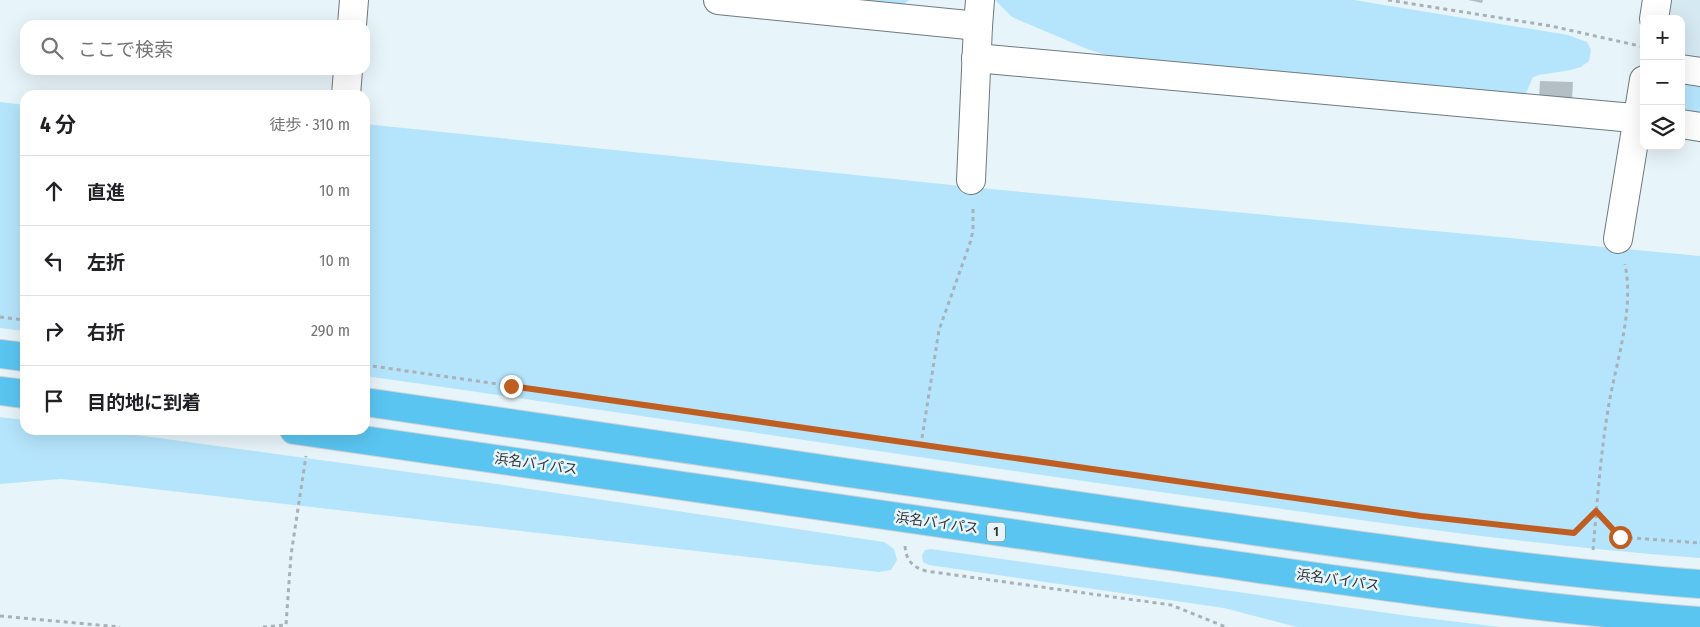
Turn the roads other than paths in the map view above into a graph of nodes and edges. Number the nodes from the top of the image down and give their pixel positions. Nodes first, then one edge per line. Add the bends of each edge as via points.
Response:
1 (354, 0) edge
2 (718, 0) edge
3 (1657, 0) edge
4 (979, 13) edge
5 (1655, 15) edge
6 (352, 20) edge
7 (976, 58) junction
8 (1685, 70) edge
9 (1700, 72) edge
10 (348, 75) edge
11 (346, 90) edge
12 (1640, 119) edge
13 (1640, 124) edge
14 (1685, 125) edge
15 (1700, 127) edge
16 (971, 180) road end
17 (1618, 239) road end
18 (0, 354) edge
19 (20, 356) edge
20 (0, 391) edge
21 (20, 393) edge
22 (370, 403) edge
23 (330, 435) edge
24 (1700, 584) edge
25 (1700, 621) edge

1 - 6 street
2 - 4 street
3 - 5 street
4 - 7 street
7 - 12 street
7 - 16 street
8 - 9 street
10 - 11 street
13 - 17 street
14 - 15 street
18 - 19 highway
20 - 21 highway
22 - 24 highway via 1418,554
23 - 25 highway, 浜名バイパス / 1 via 1413,590

